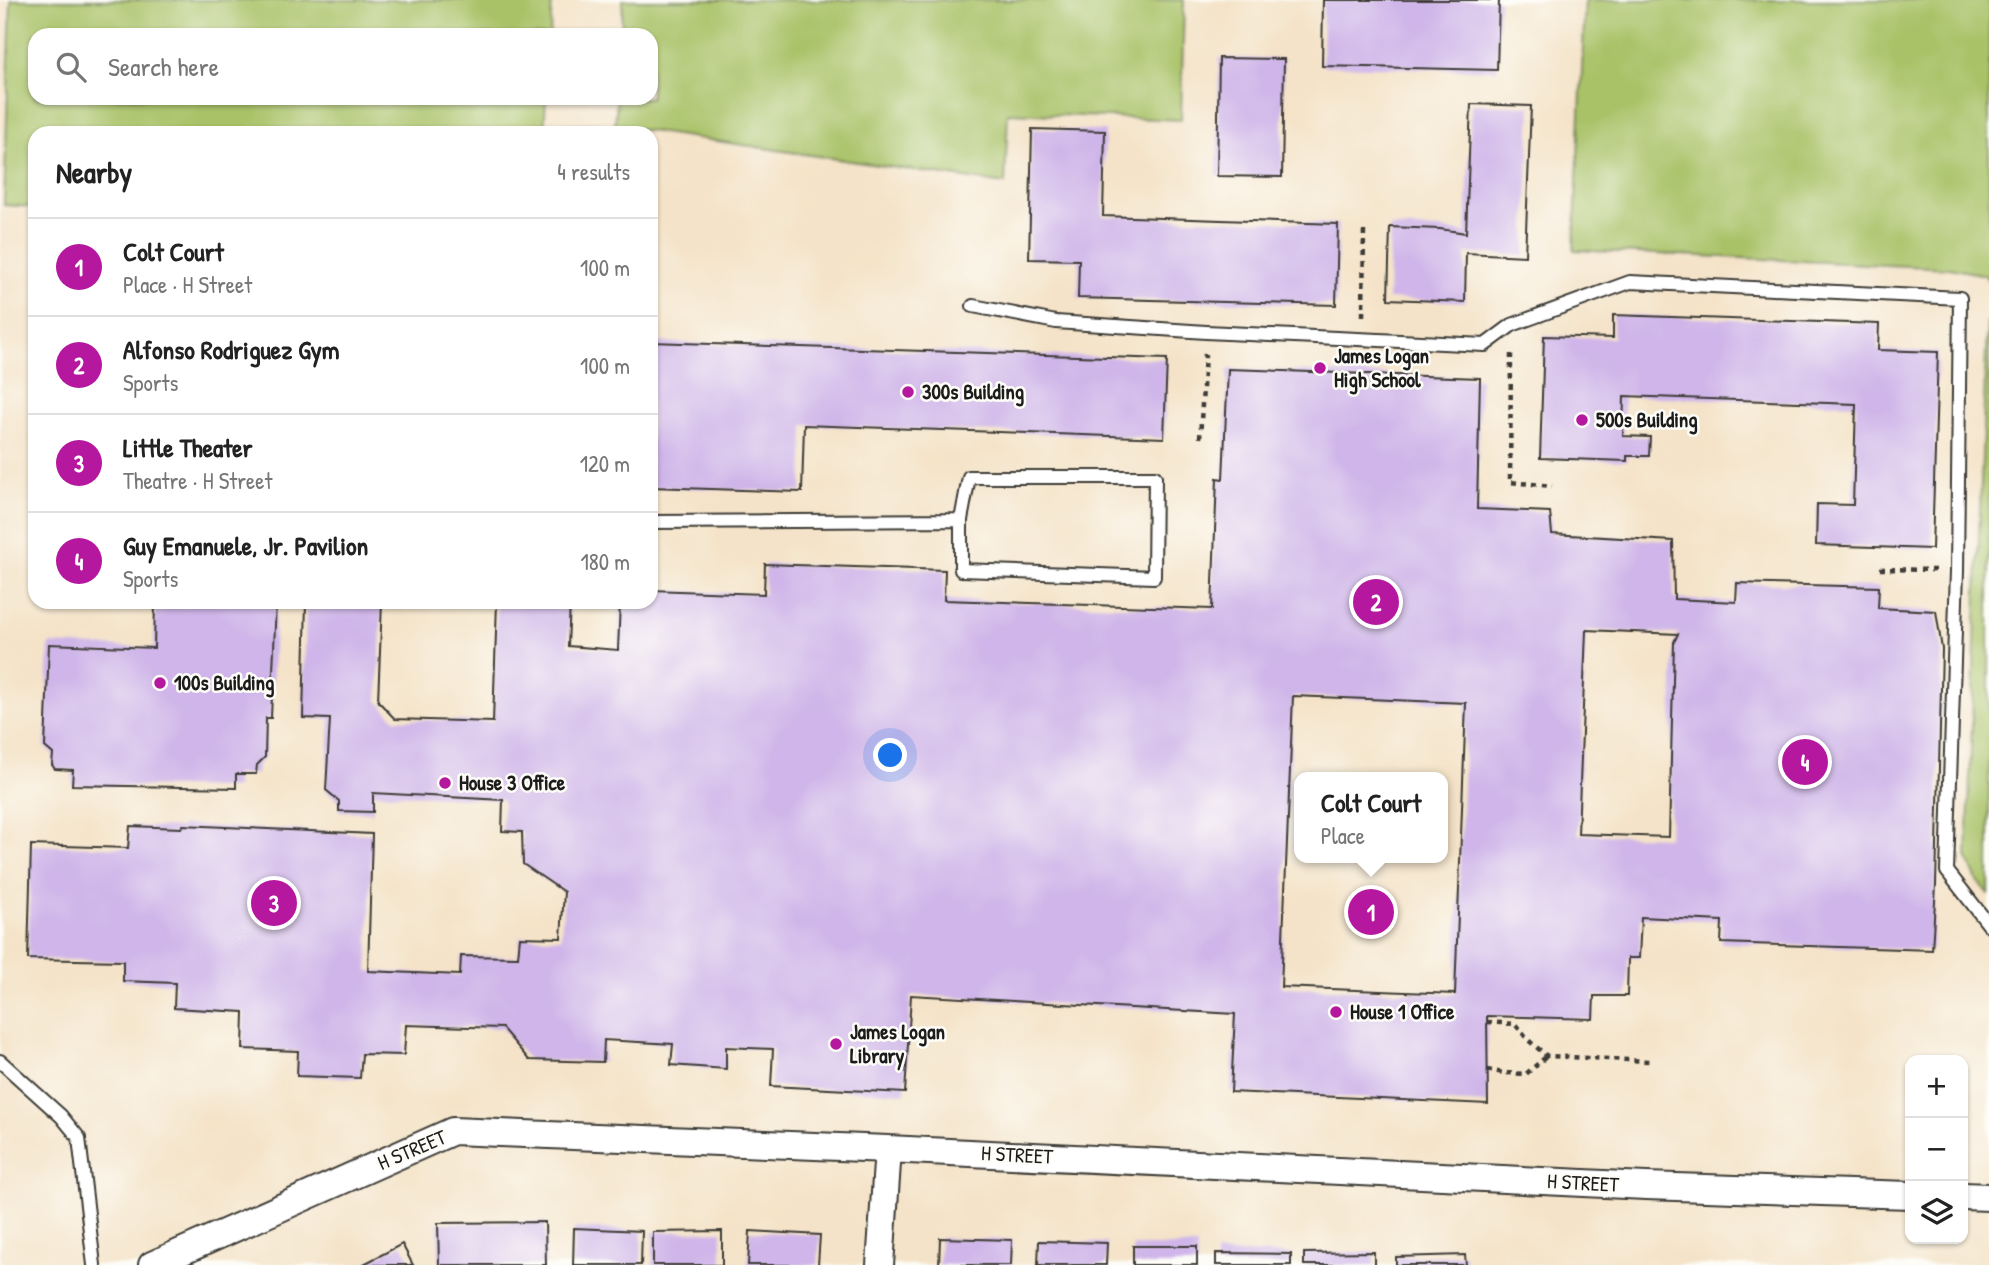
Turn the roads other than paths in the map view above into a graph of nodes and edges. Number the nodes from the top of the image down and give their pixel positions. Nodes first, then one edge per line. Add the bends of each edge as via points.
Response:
1 (973, 306) dead end
2 (961, 520) junction
3 (658, 522) edge
4 (1989, 925) edge
5 (0, 1061) edge
6 (888, 1149) junction
7 (1905, 1195) edge
8 (1968, 1196) edge
9 (1989, 1197) edge
10 (94, 1265) edge
11 (152, 1265) edge
12 (880, 1265) edge

1 - 4 lane via 1056,322 1485,345 1512,325 1630,282 1960,298 1947,871
2 - 2 lane via 961,570 1154,577 1155,477 969,477
2 - 3 lane
5 - 10 lane via 79,1138
6 - 7 street, H STREET
6 - 11 street, H STREET via 453,1132
6 - 12 street
8 - 9 street

